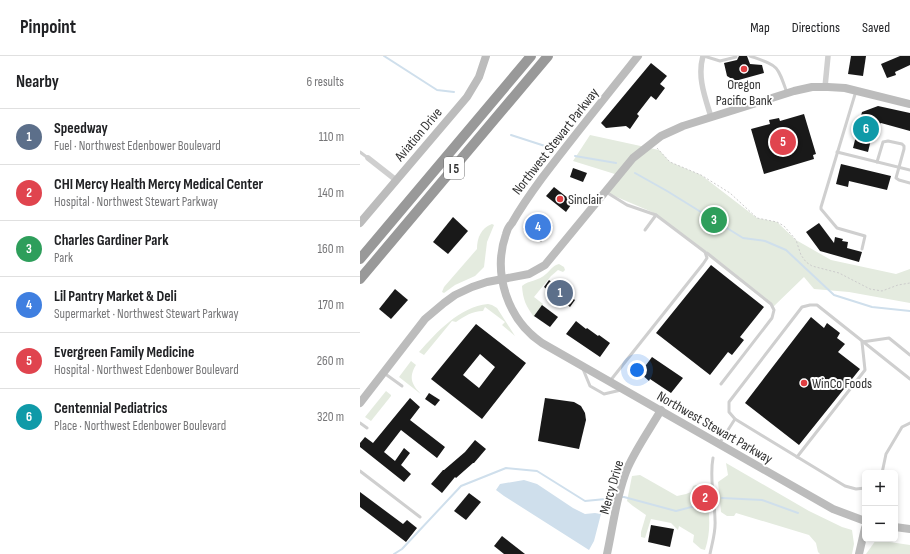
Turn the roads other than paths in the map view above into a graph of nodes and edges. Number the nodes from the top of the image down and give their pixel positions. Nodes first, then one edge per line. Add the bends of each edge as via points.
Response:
1 (486, 56) edge
2 (531, 56) edge
3 (548, 56) edge
4 (638, 56) edge
5 (703, 56) edge
6 (750, 56) edge
7 (828, 56) edge
8 (736, 57) edge
9 (825, 87) junction
10 (856, 90) junction
11 (787, 93) junction
12 (910, 104) edge
13 (711, 117) junction
14 (360, 152) edge
15 (837, 152) junction
16 (368, 158) joint
17 (878, 162) junction
18 (899, 167) junction
19 (910, 170) edge
20 (396, 180) junction
21 (910, 183) edge
22 (605, 192) junction
23 (656, 215) junction
24 (360, 223) edge
25 (645, 230) dead end
26 (862, 249) dead end
27 (705, 252) junction
28 (360, 259) edge
29 (360, 279) edge
30 (502, 279) junction
31 (862, 342) junction
32 (910, 355) edge
33 (582, 365) junction
34 (384, 373) junction
35 (910, 379) edge
36 (610, 381) junction
37 (721, 384) dead end
38 (402, 386) dead end
39 (624, 389) junction
40 (360, 403) edge
41 (661, 410) junction
42 (735, 419) junction
43 (910, 422) edge
44 (360, 423) edge
45 (367, 428) dead end
46 (719, 444) junction
47 (798, 457) junction
48 (713, 458) dead end
49 (883, 470) edge
50 (360, 471) edge
51 (862, 488) edge
52 (420, 517) dead end
53 (862, 520) edge
54 (898, 527) edge
55 (910, 529) edge
56 (862, 541) edge
57 (607, 554) edge
58 (710, 554) edge
59 (859, 554) edge

1 - 20 main road, Aviation Drive via 479,77 467,97
2 - 28 highway, I 5
3 - 29 highway, I 5
4 - 30 main road, Northwest Stewart Parkway via 520,208 506,232 502,248
5 - 8 lane via 720,61
5 - 13 street via 701,83
6 - 11 lane via 773,64 779,70
7 - 9 street
9 - 10 main road
9 - 11 main road via 812,87
10 - 12 main road
10 - 15 lane
11 - 13 main road
13 - 22 main road via 661,136 626,165
14 - 16 lane
15 - 17 lane
15 - 26 lane via 821,207 837,228 865,236
16 - 20 street
17 - 18 lane
17 - 18 lane via 882,143 886,140 904,146
18 - 19 lane
18 - 21 lane via 896,178
20 - 24 main road, Aviation Drive
22 - 23 lane via 627,205
22 - 30 main road via 546,266 529,274
23 - 25 lane
23 - 27 lane
27 - 36 lane via 707,258 703,264
27 - 37 lane via 771,304 774,310 772,318
30 - 33 main road, Northwest Stewart Parkway via 509,304 527,331 542,343
30 - 34 main road via 472,287 444,302 425,319
31 - 32 lane via 889,338
31 - 35 lane
31 - 42 lane via 817,305 802,307 729,402 729,412
31 - 47 lane via 865,370
33 - 36 main road, Northwest Stewart Parkway
33 - 39 lane via 590,386 594,389 604,394
34 - 38 lane
34 - 40 main road
36 - 39 main road, Northwest Stewart Parkway
39 - 41 main road, Northwest Stewart Parkway
41 - 46 main road, Northwest Stewart Parkway
41 - 57 main road, Mercy Drive via 625,476
42 - 46 lane
42 - 47 lane
43 - 49 lane via 902,427 886,454
44 - 45 lane
46 - 53 main road, Northwest Stewart Parkway via 833,509
47 - 51 lane via 845,486
48 - 58 lane via 712,489 716,520
50 - 52 lane
54 - 55 main road
56 - 59 main road

